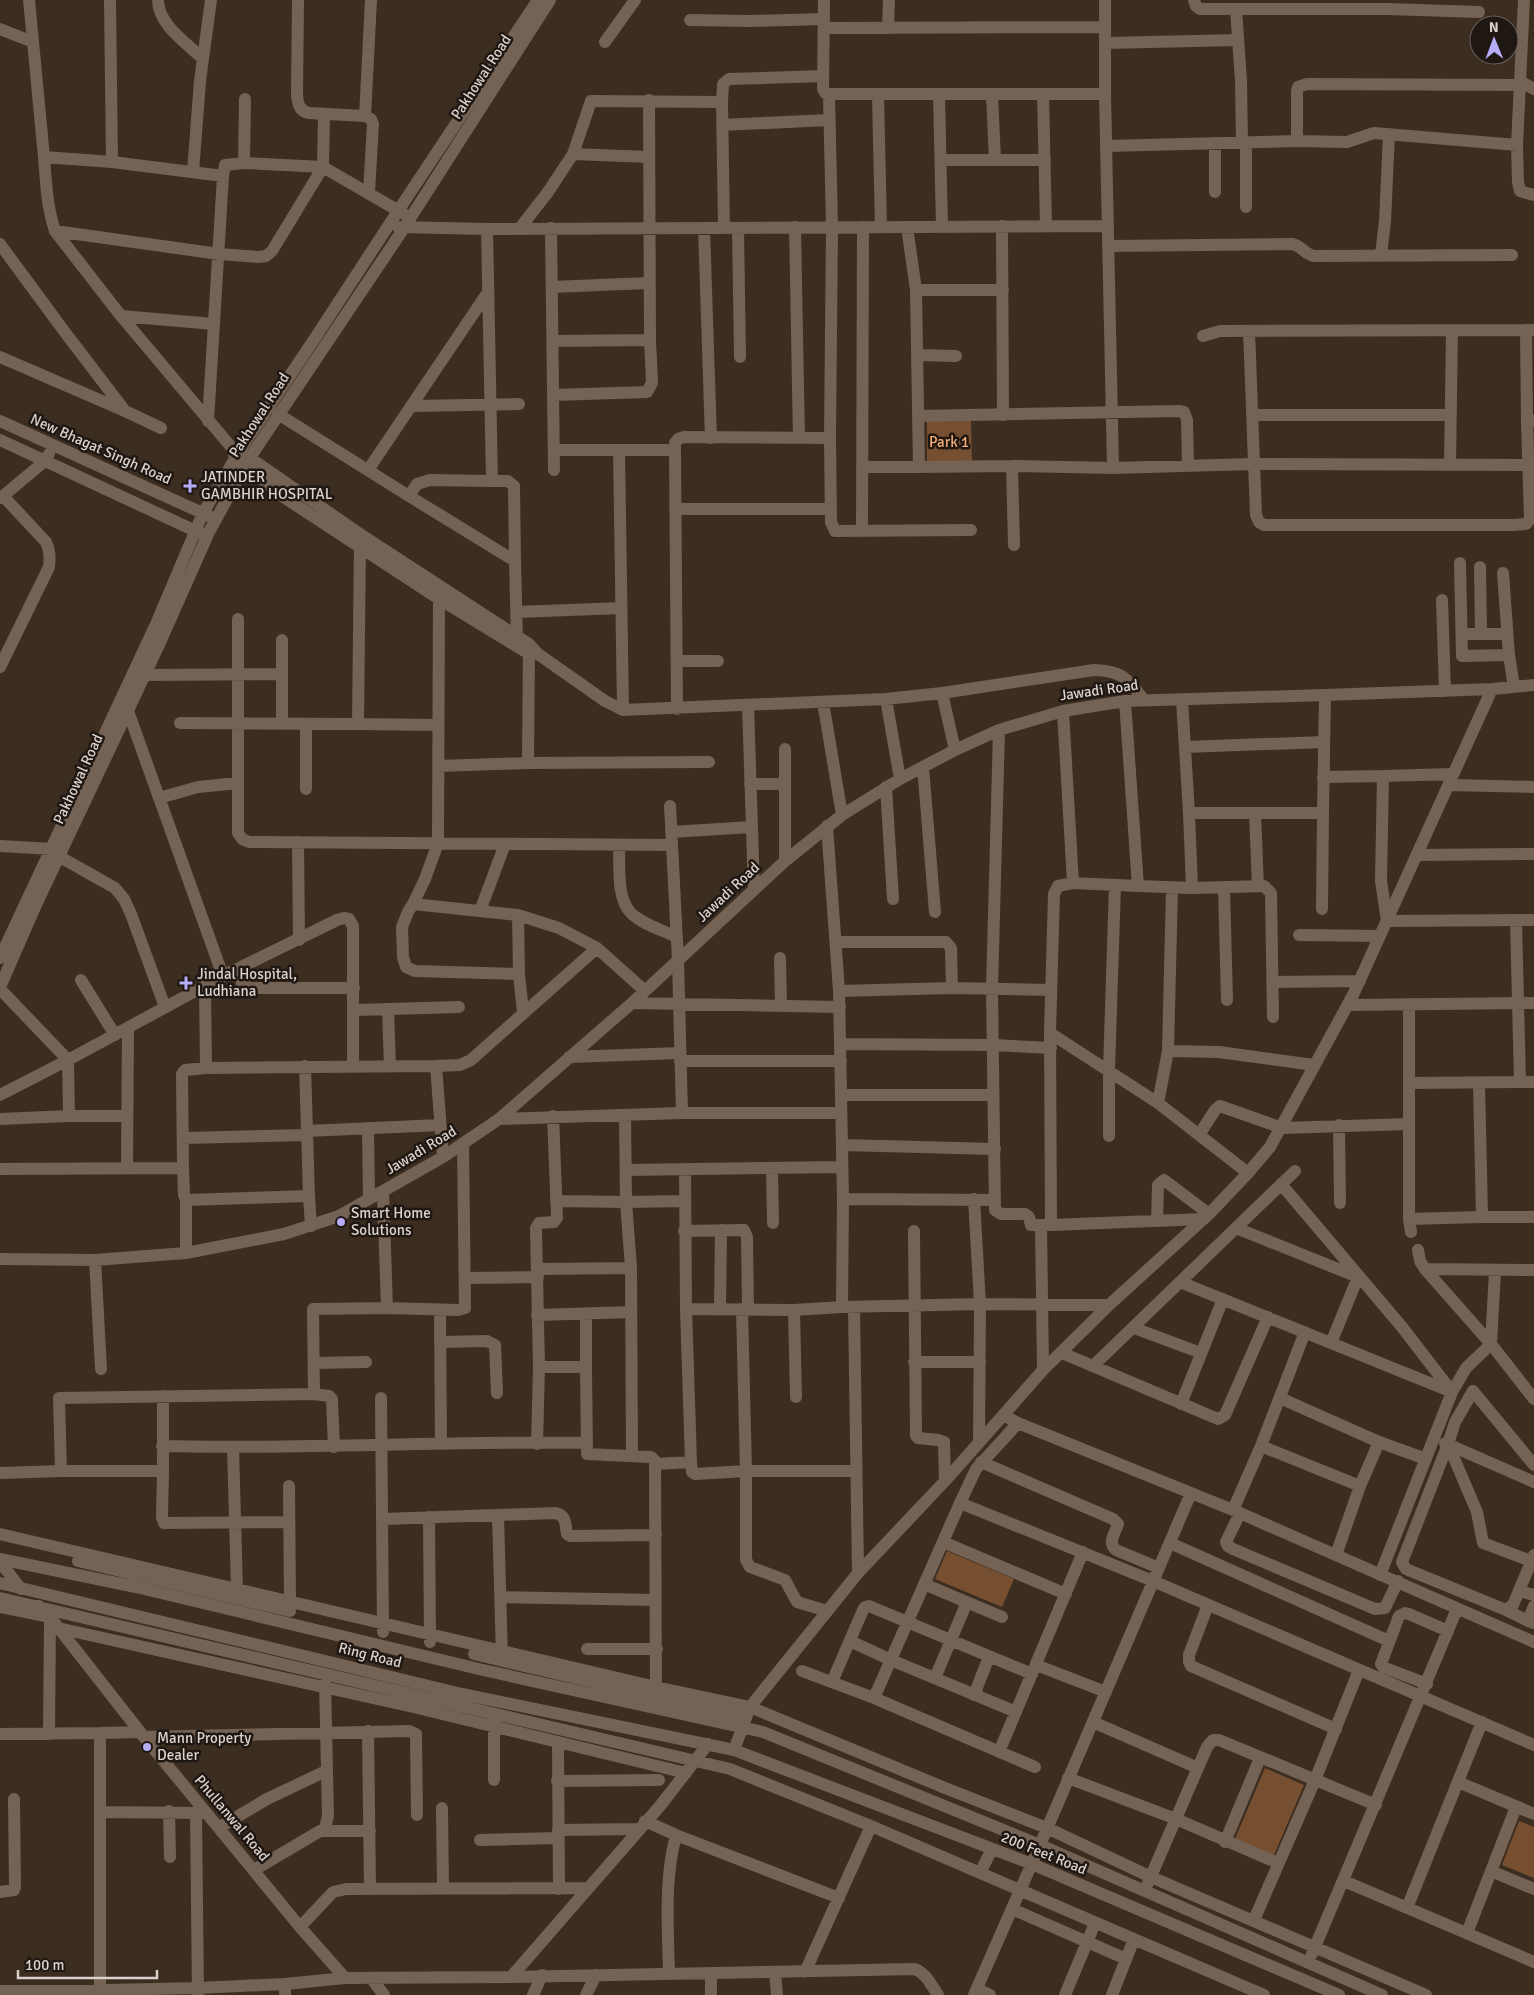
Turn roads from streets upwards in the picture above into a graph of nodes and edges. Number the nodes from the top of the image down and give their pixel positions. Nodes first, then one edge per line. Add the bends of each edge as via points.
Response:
1 (29, 0) edge
2 (110, 0) edge
3 (158, 0) edge
4 (211, 0) edge
5 (298, 0) edge
6 (371, 0) edge
7 (538, 0) edge
8 (550, 0) edge
9 (635, 0) edge
10 (824, 0) edge
11 (888, 0) edge
12 (1105, 0) edge
13 (1194, 0) edge
14 (1524, 0) edge
15 (1261, 4) edge
16 (1334, 5) edge
17 (1388, 5) edge
18 (1236, 9) junction
19 (1480, 12) dead end
20 (690, 20) dead end
21 (1528, 20) edge
22 (824, 24) junction
23 (1105, 27) junction
24 (888, 28) junction
25 (0, 29) edge
26 (1238, 40) junction
27 (33, 42) junction
28 (605, 42) dead end
29 (1105, 43) junction
30 (203, 59) junction
31 (823, 76) junction
32 (1519, 83) junction
33 (1534, 89) edge
34 (992, 94) junction
35 (1043, 94) junction
36 (1105, 94) junction
37 (829, 95) junction
38 (878, 95) junction
39 (940, 95) junction
40 (245, 99) dead end
41 (649, 100) junction
42 (722, 102) junction
43 (324, 114) junction
44 (365, 116) junction
45 (829, 120) junction
46 (722, 125) junction
47 (1389, 134) junction
48 (1297, 141) junction
49 (1244, 142) junction
50 (1215, 143) junction
51 (1517, 145) junction
52 (1106, 146) junction
53 (572, 154) junction
54 (649, 157) junction
55 (44, 158) junction
56 (941, 160) junction
57 (995, 160) junction
58 (1045, 160) junction
59 (112, 162) junction
60 (244, 163) junction
61 (324, 167) junction
62 (193, 172) junction
63 (223, 176) junction
64 (1216, 192) dead end
65 (369, 193) junction
66 (1534, 195) edge
67 (1246, 207) dead end
68 (398, 211) junction
69 (407, 223) junction
70 (388, 226) junction
71 (1002, 226) junction
72 (1046, 226) junction
73 (1108, 226) junction
74 (795, 227) junction
75 (832, 227) junction
76 (863, 227) junction
77 (881, 227) junction
78 (907, 227) junction
79 (942, 227) junction
80 (487, 228) junction
81 (520, 228) junction
82 (551, 228) junction
83 (649, 228) junction
84 (704, 228) junction
85 (724, 228) junction
86 (738, 228) junction
87 (55, 231) junction
88 (0, 244) edge
89 (1108, 246) junction
90 (219, 254) junction
91 (1381, 255) junction
92 (1512, 255) dead end
93 (0, 258) edge
94 (12, 263) junction
95 (648, 283) junction
96 (552, 287) junction
97 (916, 290) junction
98 (1003, 290) junction
99 (488, 292) junction
100 (120, 316) junction
101 (214, 324) junction
102 (1452, 330) junction
103 (1530, 330) edge
104 (1249, 331) junction
105 (1203, 336) dead end
106 (552, 340) junction
107 (650, 340) junction
108 (917, 355) junction
109 (956, 356) dead end
110 (0, 357) edge
111 (740, 357) dead end
112 (553, 395) junction
113 (490, 404) junction
114 (519, 404) dead end
115 (411, 406) junction
116 (126, 411) junction
117 (1112, 413) junction
118 (278, 414) junction
119 (1004, 415) junction
120 (1254, 415) junction
121 (1451, 415) junction
122 (918, 416) junction
123 (0, 421) edge
124 (1530, 421) edge
125 (208, 422) junction
126 (161, 428) dead end
127 (711, 438) junction
128 (799, 438) junction
129 (830, 438) junction
130 (0, 440) edge
131 (54, 446) junction
132 (554, 450) junction
133 (619, 450) junction
134 (675, 450) junction
135 (240, 456) junction
136 (44, 461) junction
137 (1253, 464) junction
138 (1188, 465) junction
139 (1450, 465) junction
140 (1529, 465) junction
141 (919, 466) junction
142 (1012, 466) junction
143 (863, 468) junction
144 (1113, 468) junction
145 (368, 470) junction
146 (554, 470) dead end
147 (492, 481) junction
148 (409, 496) junction
149 (2, 497) edge
150 (675, 509) junction
151 (832, 509) junction
152 (203, 513) junction
153 (216, 519) junction
154 (971, 530) dead end
155 (862, 531) junction
156 (201, 533) junction
157 (360, 534) junction
158 (1014, 545) dead end
159 (360, 547) junction
160 (515, 561) junction
161 (1460, 562) dead end
162 (1480, 567) dead end
163 (1503, 573) dead end
164 (439, 584) junction
165 (439, 599) junction
166 (1442, 600) dead end
167 (621, 608) junction
168 (517, 612) junction
169 (238, 619) dead end
170 (1462, 634) junction
171 (1481, 634) junction
172 (1507, 634) junction
173 (282, 640) dead end
174 (526, 647) junction
175 (1509, 655) junction
176 (718, 661) dead end
177 (677, 662) junction
178 (0, 667) edge
179 (282, 674) junction
180 (145, 675) junction
181 (237, 675) junction
182 (1534, 685) edge
183 (1514, 687) junction
184 (1492, 689) junction
185 (1445, 691) junction
186 (942, 693) junction
187 (1325, 696) junction
188 (886, 699) junction
189 (1143, 699) junction
190 (1182, 700) junction
191 (1125, 701) junction
192 (823, 702) junction
193 (748, 705) junction
194 (678, 709) junction
195 (623, 710) junction
196 (128, 711) junction
197 (1063, 711) junction
198 (180, 723) dead end
199 (237, 723) junction
200 (282, 724) junction
201 (306, 724) junction
202 (358, 724) junction
203 (438, 725) junction
204 (998, 730) junction
205 (1324, 742) junction
206 (1185, 747) junction
207 (785, 749) dead end
208 (955, 750) junction
209 (709, 762) dead end
210 (528, 763) junction
211 (438, 766) junction
212 (923, 767) junction
213 (1383, 776) junction
214 (1323, 778) junction
215 (900, 779) junction
216 (1451, 779) junction
217 (238, 783) junction
218 (750, 784) junction
219 (785, 784) junction
220 (886, 787) junction
221 (1534, 787) edge
222 (306, 789) dead end
223 (159, 798) junction
224 (670, 806) dead end
225 (1255, 813) junction
226 (1323, 813) junction
227 (1189, 814) junction
228 (842, 815) junction
229 (827, 826) junction
230 (752, 827) junction
231 (671, 832) junction
232 (298, 842) junction
233 (438, 843) junction
234 (505, 844) junction
235 (619, 845) junction
236 (672, 845) junction
237 (0, 846) edge
238 (56, 853) junction
239 (1534, 854) edge
240 (1417, 855) junction
241 (785, 861) junction
242 (1073, 883) junction
243 (1115, 885) junction
244 (1138, 886) junction
245 (1258, 886) junction
246 (1172, 888) junction
247 (1192, 888) junction
248 (1224, 888) junction
249 (754, 890) junction
250 (893, 899) dead end
251 (414, 904) junction
252 (1322, 909) dead end
253 (480, 911) junction
254 (934, 912) dead end
255 (518, 915) junction
256 (1516, 920) junction
257 (1534, 920) edge
258 (1387, 921) junction
259 (1299, 935) dead end
260 (1380, 936) junction
261 (5, 937) edge
262 (677, 937) junction
263 (299, 940) junction
264 (836, 942) junction
265 (597, 948) junction
266 (0, 958) edge
267 (780, 958) dead end
268 (678, 961) junction
269 (240, 968) junction
270 (519, 974) junction
271 (223, 976) junction
272 (81, 980) dead end
273 (1360, 981) junction
274 (1272, 982) junction
275 (205, 987) junction
276 (0, 988) edge
277 (354, 988) junction
278 (952, 988) junction
279 (992, 989) junction
280 (1051, 990) junction
281 (645, 991) junction
282 (839, 991) junction
283 (1226, 1000) dead end
284 (1518, 1003) junction
285 (1534, 1003) edge
286 (632, 1004) junction
287 (679, 1004) junction
288 (1409, 1004) junction
289 (1348, 1005) junction
290 (780, 1006) junction
291 (165, 1007) junction
292 (459, 1007) dead end
293 (840, 1007) junction
294 (388, 1009) junction
295 (354, 1010) junction
296 (523, 1012) junction
297 (1274, 1017) dead end
298 (128, 1028) junction
299 (1050, 1033) junction
300 (115, 1035) junction
301 (840, 1044) junction
302 (994, 1045) junction
303 (1051, 1048) junction
304 (1168, 1051) junction
305 (569, 1057) junction
306 (680, 1057) junction
307 (68, 1060) junction
308 (841, 1061) junction
309 (1314, 1065) junction
310 (305, 1066) junction
311 (390, 1066) junction
312 (436, 1066) junction
313 (353, 1067) junction
314 (206, 1068) junction
315 (1108, 1070) junction
316 (1520, 1082) junction
317 (1534, 1082) edge
318 (1409, 1083) junction
319 (1479, 1083) junction
320 (0, 1095) edge
321 (841, 1095) junction
322 (994, 1095) junction
323 (1158, 1103) junction
324 (841, 1112) junction
325 (682, 1114) junction
326 (625, 1115) junction
327 (69, 1116) junction
328 (127, 1116) junction
329 (553, 1116) junction
330 (0, 1119) edge
331 (499, 1119) junction
332 (1409, 1124) junction
333 (440, 1125) junction
334 (1339, 1125) junction
335 (368, 1128) junction
336 (1282, 1128) junction
337 (307, 1133) junction
338 (1199, 1135) junction
339 (1109, 1136) dead end
340 (183, 1138) junction
341 (463, 1144) junction
342 (842, 1145) junction
343 (994, 1149) junction
344 (443, 1157) junction
345 (126, 1168) junction
346 (182, 1168) junction
347 (772, 1168) junction
348 (842, 1168) junction
349 (0, 1169) edge
350 (685, 1169) junction
351 (626, 1170) junction
352 (1295, 1171) dead end
353 (1248, 1173) junction
354 (1281, 1184) junction
355 (383, 1192) junction
356 (309, 1196) junction
357 (370, 1199) junction
358 (843, 1199) junction
359 (974, 1199) junction
360 (186, 1200) junction
361 (994, 1200) junction
362 (685, 1201) junction
363 (556, 1202) junction
364 (626, 1202) junction
365 (1340, 1202) dead end
366 (1206, 1217) junction
367 (1482, 1217) junction
368 (1534, 1217) edge
369 (1409, 1219) junction
370 (1157, 1221) junction
371 (774, 1223) dead end
372 (1046, 1225) junction
373 (311, 1226) junction
374 (1236, 1228) junction
375 (721, 1230) junction
376 (684, 1231) junction
377 (914, 1231) dead end
378 (1411, 1232) dead end
379 (1418, 1250) dead end
380 (186, 1253) junction
381 (0, 1259) edge
382 (95, 1260) junction
383 (630, 1268) junction
384 (1425, 1269) junction
385 (1534, 1270) edge
386 (1495, 1271) junction
387 (538, 1273) junction
388 (1358, 1277) junction
389 (465, 1278) junction
390 (1180, 1282) junction
391 (1223, 1299) junction
392 (980, 1304) junction
393 (1109, 1305) junction
394 (914, 1306) junction
395 (1042, 1306) junction
396 (848, 1307) junction
397 (387, 1308) junction
398 (720, 1309) junction
399 (745, 1309) junction
400 (440, 1310) junction
401 (686, 1310) junction
402 (794, 1310) junction
403 (631, 1312) junction
404 (537, 1314) junction
405 (586, 1314) junction
406 (1268, 1317) junction
407 (1134, 1328) junction
408 (1305, 1332) junction
409 (440, 1342) junction
410 (1331, 1343) junction
411 (1491, 1344) junction
412 (1062, 1353) junction
413 (1201, 1354) junction
414 (366, 1362) dead end
415 (914, 1362) junction
416 (980, 1362) junction
417 (314, 1363) junction
418 (1093, 1366) junction
419 (539, 1367) junction
420 (586, 1367) junction
421 (101, 1369) dead end
422 (1043, 1370) junction
423 (1452, 1392) junction
424 (497, 1393) dead end
425 (314, 1394) junction
426 (163, 1396) junction
427 (796, 1397) dead end
428 (381, 1398) dead end
429 (1280, 1398) junction
430 (1534, 1399) edge
431 (1181, 1404) junction
432 (1003, 1415) junction
433 (1018, 1423) junction
434 (1434, 1438) junction
435 (979, 1442) junction
436 (1379, 1442) junction
437 (586, 1443) junction
438 (381, 1444) junction
439 (441, 1444) junction
440 (538, 1444) junction
441 (1448, 1444) junction
442 (162, 1446) junction
443 (1262, 1446) junction
444 (334, 1447) junction
445 (233, 1448) junction
446 (632, 1456) junction
447 (1426, 1459) junction
448 (691, 1462) junction
449 (981, 1462) junction
450 (655, 1464) junction
451 (1534, 1465) edge
452 (61, 1471) junction
453 (163, 1471) junction
454 (746, 1471) junction
455 (856, 1471) junction
456 (0, 1473) edge
457 (945, 1481) junction
458 (1534, 1482) edge
459 (289, 1486) dead end
460 (1360, 1486) junction
461 (1191, 1493) junction
462 (960, 1503) junction
463 (1236, 1511) junction
464 (498, 1515) junction
465 (428, 1516) junction
466 (383, 1519) junction
467 (236, 1522) junction
468 (289, 1522) junction
469 (0, 1534) edge
470 (656, 1534) junction
471 (0, 1542) edge
472 (943, 1542) junction
473 (1170, 1543) junction
474 (1083, 1552) junction
475 (1336, 1555) junction
476 (1533, 1558) edge
477 (0, 1560) edge
478 (1159, 1568) junction
479 (858, 1573) junction
480 (1380, 1574) junction
481 (1153, 1581) junction
482 (1398, 1581) junction
483 (0, 1583) edge
484 (924, 1584) junction
485 (20, 1588) junction
486 (237, 1589) junction
487 (1520, 1591) junction
488 (1066, 1594) junction
489 (1534, 1595) edge
490 (501, 1597) junction
491 (0, 1598) edge
492 (656, 1600) junction
493 (290, 1602) junction
494 (967, 1602) junction
495 (1208, 1605) junction
496 (38, 1606) junction
497 (1534, 1606) edge
498 (0, 1607) edge
499 (1457, 1609) junction
500 (1506, 1610) junction
501 (827, 1611) junction
502 (50, 1617) junction
503 (1002, 1617) dead end
504 (1531, 1622) edge
505 (907, 1623) junction
506 (58, 1628) junction
507 (383, 1628) junction
508 (1448, 1631) junction
509 (430, 1639) junction
510 (850, 1641) junction
511 (949, 1641) junction
512 (1389, 1641) junction
513 (1534, 1642) edge
514 (587, 1649) dead end
515 (657, 1649) junction
516 (502, 1656) junction
517 (989, 1657) junction
518 (891, 1660) junction
519 (1034, 1670) junction
520 (1359, 1670) junction
521 (802, 1671) dead end
522 (325, 1674) junction
523 (934, 1678) junction
524 (832, 1682) junction
525 (326, 1687) junction
526 (1424, 1690) junction
527 (1106, 1692) junction
528 (656, 1693) junction
529 (974, 1695) junction
530 (874, 1698) junction
531 (409, 1700) junction
532 (1016, 1712) junction
533 (746, 1717) junction
534 (494, 1720) junction
535 (1093, 1722) junction
536 (1482, 1722) junction
537 (1336, 1729) junction
538 (325, 1731) junction
539 (368, 1731) junction
540 (100, 1733) junction
541 (0, 1734) edge
542 (49, 1734) junction
543 (142, 1734) junction
544 (558, 1742) junction
545 (708, 1744) junction
546 (1534, 1745) edge
547 (734, 1750) junction
548 (999, 1752) junction
549 (1260, 1758) junction
550 (696, 1761) junction
551 (658, 1765) junction
552 (1035, 1767) dead end
553 (1198, 1768) junction
554 (326, 1771) junction
555 (686, 1773) junction
556 (1068, 1778) junction
557 (494, 1780) dead end
558 (659, 1780) junction
559 (1315, 1780) junction
560 (557, 1782) junction
561 (1458, 1782) junction
562 (14, 1799) dead end
563 (1376, 1805) junction
564 (660, 1806) junction
565 (1516, 1807) junction
566 (442, 1808) dead end
567 (169, 1811) junction
568 (100, 1812) junction
569 (201, 1813) junction
570 (1534, 1814) edge
571 (416, 1815) dead end
572 (1176, 1819) junction
573 (642, 1825) junction
574 (871, 1826) junction
575 (220, 1827) junction
576 (1048, 1828) junction
577 (370, 1831) junction
578 (321, 1832) junction
579 (558, 1834) junction
580 (676, 1834) junction
581 (480, 1840) dead end
582 (1225, 1842) junction
583 (1040, 1845) junction
584 (992, 1849) junction
585 (170, 1857) dead end
586 (1032, 1864) junction
587 (1278, 1864) junction
588 (254, 1870) junction
589 (1491, 1871) junction
590 (980, 1873) junction
591 (1151, 1877) junction
592 (1344, 1881) junction
593 (443, 1887) junction
594 (370, 1888) junction
595 (587, 1888) junction
596 (559, 1889) junction
597 (1534, 1889) edge
598 (1020, 1891) junction
599 (0, 1892) edge
600 (1144, 1892) junction
601 (839, 1898) junction
602 (1012, 1908) junction
603 (1407, 1908) junction
604 (1254, 1920) junction
605 (1095, 1923) junction
606 (300, 1927) junction
607 (1467, 1933) junction
608 (1134, 1939) junction
609 (1088, 1942) junction
610 (1315, 1948) junction
611 (1126, 1960) junction
612 (1534, 1962) edge
613 (1308, 1963) junction
614 (805, 1972) junction
615 (775, 1973) junction
616 (669, 1974) junction
617 (711, 1974) junction
618 (542, 1975) junction
619 (596, 1975) junction
620 (511, 1977) junction
621 (346, 1978) junction
622 (371, 1978) junction
623 (100, 1990) junction
624 (285, 1990) edge
625 (0, 1992) edge
626 (198, 1992) edge
627 (975, 1992) edge
628 (60, 1993) edge
629 (384, 1995) edge
630 (533, 1995) edge
631 (586, 1995) edge
632 (711, 1995) edge
633 (777, 1995) edge
634 (938, 1995) edge
635 (990, 1995) edge
636 (1064, 1995) edge
637 (1112, 1995) edge
638 (1264, 1995) edge
639 (1339, 1995) edge
640 (1382, 1995) edge
641 (1426, 1995) edge

1 - 27 street
2 - 59 street
3 - 30 street via 161,15 169,26
4 - 30 street
5 - 43 street via 298,103 304,112
6 - 44 street
7 - 68 street, Pakhowal Road
8 - 69 street, Pakhowal Road
9 - 28 street
10 - 22 street
11 - 24 street
12 - 23 street
13 - 18 street via 1200,9
14 - 21 street
15 - 16 street
15 - 18 street
16 - 17 street
17 - 19 street
18 - 26 street
20 - 22 street
21 - 32 street
22 - 24 street
22 - 31 street
23 - 24 street
23 - 29 street
25 - 27 street
26 - 29 street
26 - 49 street
27 - 55 street
29 - 36 street
30 - 62 street
31 - 37 street via 822,89
31 - 42 street via 729,79 723,84
32 - 33 street
32 - 48 street via 1302,85 1297,91
32 - 51 street
34 - 35 street
34 - 39 street
34 - 57 street
35 - 36 street
35 - 58 street
36 - 52 street
37 - 38 street
37 - 45 street
38 - 39 street
38 - 77 street
39 - 56 street
40 - 60 street
41 - 42 street
41 - 53 street via 591,101
41 - 54 street
42 - 46 street
43 - 44 street
43 - 61 street
44 - 65 street via 373,124
45 - 46 street
45 - 75 street
46 - 85 street
47 - 48 street via 1371,133 1347,142
47 - 51 street
47 - 91 street
48 - 49 street
49 - 50 street
49 - 67 street
50 - 52 street
50 - 64 street
51 - 66 street via 1520,191
52 - 73 street
53 - 54 street
53 - 81 street
54 - 83 street
55 - 59 street
55 - 87 street via 46,194
56 - 57 street
56 - 79 street
57 - 58 street
58 - 72 street
59 - 62 street
60 - 61 street
60 - 63 street via 225,165
61 - 65 street
61 - 90 street via 266,256
62 - 63 street
63 - 90 street
65 - 68 street
68 - 69 street
68 - 70 street, Pakhowal Road
69 - 70 street
69 - 80 street
69 - 118 street, Pakhowal Road
70 - 135 street, Pakhowal Road
71 - 72 street
71 - 79 street
71 - 98 street
72 - 73 street
73 - 89 street
74 - 75 street
74 - 86 street
74 - 128 street
75 - 76 street
75 - 129 street
76 - 77 street
76 - 143 street
77 - 78 street
78 - 79 street
78 - 97 street
80 - 81 street
80 - 99 street
81 - 82 street
82 - 83 street
82 - 96 street
83 - 84 street
83 - 95 street
84 - 85 street
84 - 127 street
85 - 86 street
86 - 111 street
87 - 90 street
87 - 100 street
88 - 94 street
89 - 91 street via 1292,244 1314,256
89 - 117 street
90 - 101 street
91 - 92 street
93 - 94 street
94 - 116 street
95 - 96 street
95 - 107 street
96 - 106 street
97 - 98 street
97 - 108 street
98 - 119 street
99 - 113 street
99 - 115 street
100 - 101 street
100 - 125 street
101 - 125 street
102 - 103 street
102 - 104 street
102 - 121 street
103 - 124 street
104 - 105 street via 1220,331
104 - 120 street
106 - 107 street
106 - 112 street
107 - 112 street via 652,383 647,392
108 - 109 street
108 - 122 street
110 - 116 street
112 - 132 street
113 - 114 street
113 - 115 street
113 - 147 street
115 - 145 street
116 - 126 street
117 - 119 street
117 - 138 street via 1184,412
117 - 144 street
118 - 135 street, Pakhowal Road
118 - 145 street
119 - 122 street
120 - 121 street
120 - 137 street
121 - 139 street
122 - 141 street
123 - 131 street, New Bhagat Singh Road
124 - 140 street
125 - 135 street
127 - 128 street
127 - 134 street via 679,438
128 - 129 street
129 - 151 street
130 - 136 street
131 - 136 street
131 - 152 street, New Bhagat Singh Road
132 - 133 street
132 - 146 street
133 - 134 street
133 - 167 street
134 - 150 street
135 - 152 street, Pakhowal Road
135 - 153 street, Pakhowal Road
135 - 157 street
135 - 159 street via 285,498
136 - 149 street
136 - 156 street
137 - 138 street
137 - 139 street
137 - 140 street via 1257,519 1270,526 1521,525 1530,519
138 - 144 street
139 - 140 street
141 - 142 street
141 - 143 street
142 - 144 street
142 - 158 street
143 - 155 street
145 - 148 street
147 - 148 street via 430,480 417,484
147 - 160 street via 508,481 514,486
148 - 160 street
149 - 178 street via 46,542 50,558 49,567
150 - 151 street
150 - 177 street
151 - 155 street via 835,531
152 - 153 street, New Bhagat Singh Road
152 - 156 street, Pakhowal Road
153 - 156 street, Pakhowal Road
154 - 155 street
156 - 180 street, Pakhowal Road
156 - 238 street, Pakhowal Road via 156,624
157 - 159 street
157 - 164 street
159 - 165 street
159 - 202 street
160 - 168 street
161 - 170 street
162 - 171 street
163 - 172 street
164 - 165 street
164 - 174 street
165 - 174 street
165 - 203 street
166 - 185 street
167 - 168 street
167 - 195 street
168 - 174 street
169 - 181 street
170 - 171 street
170 - 175 street via 1462,656
171 - 172 street
172 - 175 street
173 - 179 street
174 - 195 street
174 - 210 street
175 - 183 street
176 - 177 street
177 - 194 street
179 - 181 street
179 - 200 street
180 - 181 street
180 - 196 street, Pakhowal Road
181 - 199 street
182 - 183 street, Jawadi Road
183 - 184 street, Jawadi Road
184 - 185 street, Jawadi Road
184 - 216 street
185 - 187 street, Jawadi Road
186 - 188 street
186 - 189 street via 1106,670 1123,676
186 - 208 street
187 - 190 street, Jawadi Road
187 - 205 street
188 - 192 street
188 - 215 street
189 - 190 street, Jawadi Road
189 - 191 street, Jawadi Road
190 - 206 street
191 - 197 street, Jawadi Road
191 - 244 street
192 - 193 street
192 - 228 street
193 - 194 street
193 - 218 street
194 - 195 street
196 - 223 street
196 - 238 street, Pakhowal Road
197 - 204 street, Jawadi Road
197 - 242 street
198 - 199 street
199 - 200 street
199 - 217 street
200 - 201 street
201 - 202 street
201 - 222 street
202 - 203 street
203 - 211 street
204 - 208 street, Jawadi Road
204 - 279 street
205 - 206 street
205 - 214 street
206 - 227 street
207 - 219 street
208 - 212 street, Jawadi Road
209 - 210 street
210 - 211 street
211 - 233 street
212 - 215 street, Jawadi Road
212 - 254 street
213 - 214 street
213 - 216 street
213 - 258 street via 1381,881
214 - 226 street
215 - 220 street, Jawadi Road
216 - 221 street
216 - 240 street
217 - 223 street via 198,786
217 - 232 street via 238,833 242,839 249,842
218 - 219 street
218 - 230 street
219 - 241 street
220 - 228 street, Jawadi Road
220 - 250 street
223 - 271 street
224 - 231 street
225 - 226 street
225 - 227 street
225 - 245 street
226 - 252 street
227 - 247 street
228 - 229 street, Jawadi Road
229 - 241 street, Jawadi Road
229 - 264 street
230 - 231 street
230 - 249 street
231 - 236 street
232 - 233 street
232 - 263 street
233 - 234 street
233 - 251 street
234 - 235 street
234 - 253 street
235 - 236 street
235 - 262 street via 621,885 626,905 642,921
236 - 262 street
237 - 238 street
238 - 261 street, Pakhowal Road
238 - 276 street, Pakhowal Road
238 - 291 street via 115,888 124,899
239 - 240 street
240 - 258 street
241 - 249 street, Jawadi Road
242 - 243 street
242 - 280 street via 1055,889
243 - 244 street
243 - 315 street
244 - 246 street
245 - 248 street
245 - 274 street via 1267,888 1271,893
246 - 247 street
246 - 304 street
247 - 248 street
248 - 283 street
249 - 268 street, Jawadi Road
251 - 253 street
251 - 270 street via 402,928 404,961 408,968 415,971
253 - 255 street
255 - 265 street via 559,928
255 - 270 street
256 - 257 street
256 - 258 street
256 - 284 street
258 - 260 street
259 - 260 street
260 - 273 street
261 - 266 street, Pakhowal Road
262 - 268 street
263 - 269 street
263 - 277 street via 342,918 349,919 353,926
264 - 278 street via 946,942 950,948
264 - 282 street
265 - 281 street
265 - 296 street
267 - 290 street
268 - 281 street, Jawadi Road
268 - 287 street
269 - 271 street
269 - 277 street via 242,983 249,988
270 - 296 street
271 - 275 street
272 - 300 street
273 - 274 street
273 - 289 street
274 - 297 street
275 - 291 street
275 - 314 street
276 - 307 street
277 - 295 street
278 - 279 street
278 - 282 street
279 - 280 street
279 - 302 street
280 - 299 street
281 - 286 street, Jawadi Road
282 - 293 street
284 - 285 street
284 - 288 street
284 - 316 street
286 - 287 street
286 - 305 street, Jawadi Road
287 - 290 street
287 - 306 street
288 - 289 street
288 - 318 street
289 - 309 street
290 - 293 street
291 - 298 street
292 - 294 street
293 - 301 street
294 - 295 street
294 - 311 street
295 - 313 street
296 - 312 street via 471,1060 460,1065
298 - 300 street
298 - 328 street
299 - 303 street
299 - 315 street
300 - 307 street
301 - 302 street
301 - 308 street
302 - 303 street
302 - 322 street
303 - 372 street
304 - 309 street via 1219,1052
304 - 323 street
305 - 306 street
305 - 331 street, Jawadi Road
306 - 308 street
306 - 325 street
307 - 320 street
307 - 327 street
308 - 321 street
309 - 336 street
310 - 313 street
310 - 314 street
310 - 337 street
311 - 312 street
311 - 313 street
312 - 333 street
314 - 340 street via 185,1070 182,1074
315 - 323 street
315 - 339 street
316 - 317 street
316 - 319 street
318 - 319 street
318 - 332 street
319 - 367 street
321 - 322 street
321 - 324 street
322 - 343 street
323 - 338 street
324 - 325 street
324 - 342 street
325 - 326 street
326 - 329 street
326 - 351 street
327 - 328 street
327 - 330 street
328 - 345 street
329 - 331 street
329 - 363 street
331 - 341 street, Jawadi Road
332 - 334 street
332 - 369 street
333 - 335 street
333 - 344 street
334 - 336 street
334 - 365 street
335 - 337 street
335 - 357 street
336 - 338 street via 1220,1106
336 - 353 street
337 - 340 street
337 - 356 street
338 - 353 street
340 - 346 street
341 - 344 street, Jawadi Road
341 - 389 street
342 - 343 street
342 - 348 street
343 - 361 street
344 - 355 street, Jawadi Road
345 - 346 street
345 - 349 street
346 - 360 street
347 - 348 street
347 - 350 street
347 - 371 street
348 - 358 street
350 - 351 street
350 - 362 street
351 - 364 street
352 - 354 street
353 - 366 street
354 - 374 street
354 - 388 street
355 - 357 street, Jawadi Road
355 - 397 street
356 - 360 street
356 - 373 street
357 - 373 street, Jawadi Road via 336,1218
358 - 359 street
358 - 396 street
359 - 361 street
359 - 392 street
360 - 380 street
361 - 372 street via 998,1213 1025,1214 1031,1225
362 - 364 street
362 - 376 street
363 - 364 street
363 - 387 street via 557,1221 536,1225
364 - 383 street
366 - 370 street
366 - 370 street via 1164,1180 1158,1184
366 - 393 street
367 - 368 street
367 - 369 street
369 - 378 street
370 - 372 street
372 - 395 street
373 - 380 street, Jawadi Road
374 - 388 street
374 - 390 street
375 - 376 street
375 - 398 street
375 - 399 street via 744,1230 747,1233
376 - 401 street
377 - 394 street
379 - 384 street
380 - 382 street, Jawadi Road
381 - 382 street, Jawadi Road
382 - 421 street
383 - 387 street
383 - 403 street
384 - 386 street
384 - 411 street
385 - 386 street
386 - 411 street
387 - 389 street
387 - 404 street
388 - 410 street
388 - 423 street
389 - 400 street via 465,1308
390 - 391 street
390 - 407 street
391 - 406 street
391 - 413 street
392 - 394 street
392 - 395 street
392 - 416 street
393 - 395 street
393 - 412 street
394 - 396 street
394 - 415 street
395 - 422 street
396 - 402 street
396 - 455 street
397 - 400 street
397 - 417 street via 313,1309
398 - 399 street
398 - 401 street
399 - 402 street
399 - 454 street
400 - 409 street
401 - 448 street
402 - 427 street
403 - 405 street
403 - 446 street
404 - 405 street
404 - 419 street
405 - 420 street
406 - 408 street
406 - 431 street via 1222,1418 1214,1418
407 - 413 street
407 - 418 street
408 - 410 street
408 - 429 street
409 - 424 street via 487,1341 495,1345
409 - 439 street
410 - 423 street
411 - 423 street via 1466,1368
411 - 430 street
412 - 418 street
412 - 422 street
413 - 431 street
414 - 417 street
415 - 416 street
415 - 457 street via 916,1436 944,1442
416 - 435 street
417 - 425 street
418 - 431 street
419 - 420 street
419 - 440 street
420 - 437 street
422 - 432 street
423 - 434 street
425 - 426 street
425 - 444 street via 332,1399
426 - 442 street
426 - 452 street via 59,1398
428 - 438 street
429 - 436 street
429 - 443 street
432 - 433 street
432 - 435 street
433 - 449 street
433 - 461 street
434 - 441 street
434 - 447 street
435 - 457 street
436 - 447 street
436 - 460 street
437 - 440 street
437 - 446 street via 590,1456
438 - 439 street
438 - 444 street
438 - 466 street
439 - 440 street
441 - 451 street via 1455,1422 1473,1391
441 - 458 street
441 - 476 street via 1477,1512 1483,1543
441 - 500 street via 1402,1558 1402,1566
442 - 445 street
442 - 453 street
443 - 460 street
443 - 463 street
444 - 445 street
445 - 467 street
446 - 450 street via 650,1457
447 - 480 street
448 - 450 street
448 - 454 street via 695,1474
449 - 462 street
449 - 478 street via 1114,1519 1118,1524 1112,1546
450 - 470 street
452 - 453 street
452 - 456 street
453 - 467 street via 164,1523
454 - 455 street
454 - 501 street via 747,1564 785,1580 797,1602
455 - 479 street
457 - 479 street
459 - 468 street
460 - 475 street
461 - 463 street
461 - 473 street
462 - 472 street
462 - 474 street
463 - 475 street
463 - 482 street via 1226,1542 1228,1546 1375,1609 1385,1608
464 - 465 street
464 - 470 street via 559,1514 570,1536
464 - 490 street
465 - 466 street
465 - 509 street
466 - 507 street
467 - 468 street
467 - 486 street
468 - 493 street
469 - 486 street
470 - 492 street
471 - 507 street
472 - 484 street
472 - 488 street
473 - 478 street
473 - 512 street
474 - 481 street
474 - 488 street
475 - 480 street
476 - 487 street
477 - 485 street, Phullanwal Road
477 - 533 street via 136,1587 483,1670
478 - 481 street
479 - 501 street
480 - 482 street
481 - 495 street
481 - 527 street
482 - 499 street
483 - 485 street, Ring Road
484 - 494 street
484 - 505 street
485 - 496 street, Phullanwal Road
485 - 545 street, Ring Road via 462,1694
486 - 493 street
487 - 489 street
487 - 500 street via 1513,1605
488 - 519 street
490 - 492 street
490 - 516 street
491 - 496 street
492 - 515 street
493 - 507 street
494 - 503 street
494 - 511 street
495 - 520 street
495 - 537 street via 1189,1655 1191,1666
496 - 502 street, Phullanwal Road
496 - 522 street
497 - 504 street
498 - 502 street
499 - 508 street
499 - 513 street
500 - 504 street
501 - 533 street
502 - 506 street, Phullanwal Road
502 - 542 street
505 - 510 street via 865,1607
505 - 511 street
505 - 518 street
506 - 525 street
506 - 543 street, Phullanwal Road
507 - 509 street
508 - 512 street via 1405,1613 1399,1616
508 - 526 street
509 - 516 street
510 - 518 street
510 - 524 street
511 - 517 street
511 - 523 street
512 - 526 street via 1381,1661 1383,1667
514 - 515 street
515 - 528 street
516 - 528 street
517 - 519 street
517 - 529 street
518 - 523 street
518 - 530 street
519 - 527 street
519 - 532 street
520 - 526 street
520 - 537 street
521 - 524 street
522 - 525 street
522 - 531 street
523 - 529 street
524 - 530 street
525 - 531 street
525 - 538 street
526 - 536 street
526 - 563 street
527 - 535 street
528 - 533 street
529 - 532 street
530 - 548 street
531 - 534 street
532 - 548 street
533 - 547 street
533 - 576 street
533 - 583 street via 779,1738
534 - 544 street
534 - 550 street
534 - 557 street
535 - 553 street
535 - 556 street
536 - 546 street
536 - 561 street
537 - 559 street
538 - 539 street
538 - 543 street
538 - 554 street
539 - 571 street via 410,1731 416,1734
539 - 577 street
540 - 542 street
540 - 543 street
540 - 568 street
541 - 542 street
543 - 569 street, Phullanwal Road
544 - 551 street
544 - 560 street
545 - 547 street, Ring Road
545 - 550 street
547 - 584 street, 200 Feet Road
548 - 552 street
549 - 553 street via 1220,1740 1213,1740
549 - 559 street
549 - 582 street
550 - 555 street
550 - 574 street via 730,1769
551 - 555 street
551 - 558 street
553 - 572 street
554 - 575 street via 267,1799
554 - 578 street via 327,1822
555 - 564 street
556 - 572 street
556 - 576 street
558 - 560 street
558 - 564 street
559 - 563 street
559 - 587 street
560 - 579 street
561 - 565 street
561 - 603 street
562 - 599 street via 15,1887 10,1892
563 - 592 street
564 - 573 street
565 - 570 street
565 - 589 street
566 - 593 street
567 - 568 street
567 - 569 street
567 - 585 street
568 - 623 street
569 - 575 street, Phullanwal Road
569 - 626 street
572 - 582 street
572 - 591 street
573 - 579 street
573 - 580 street
573 - 595 street
574 - 590 street
574 - 601 street
575 - 588 street, Phullanwal Road
576 - 583 street
576 - 591 street
577 - 578 street
577 - 594 street
578 - 588 street
579 - 581 street
579 - 596 street
580 - 601 street
580 - 616 street via 668,1880
582 - 587 street
583 - 586 street
583 - 600 street
584 - 586 street, 200 Feet Road
584 - 590 street
586 - 598 street
586 - 639 street, 200 Feet Road
587 - 604 street
588 - 606 street, Phullanwal Road
589 - 597 street
589 - 607 street
590 - 598 street
591 - 600 street
591 - 604 street
592 - 603 street
592 - 610 street
593 - 594 street
593 - 596 street
594 - 606 street via 333,1892
595 - 596 street
595 - 620 street
598 - 602 street
598 - 605 street
600 - 613 street
601 - 614 street
602 - 609 street
602 - 627 street
603 - 607 street
604 - 610 street
605 - 608 street
605 - 609 street
606 - 621 street, Phullanwal Road
607 - 612 street
608 - 611 street
608 - 638 street
609 - 611 street
609 - 636 street
610 - 613 street
610 - 641 street
611 - 637 street
613 - 640 street
614 - 615 street
614 - 634 street via 915,1969 927,1978
615 - 617 street
615 - 633 street
616 - 617 street
616 - 619 street
617 - 632 street
618 - 619 street
618 - 620 street
618 - 630 street
619 - 631 street
620 - 622 street
621 - 622 street
621 - 624 street
622 - 629 street
623 - 626 street
623 - 628 street
624 - 626 street
625 - 628 street
627 - 635 street

